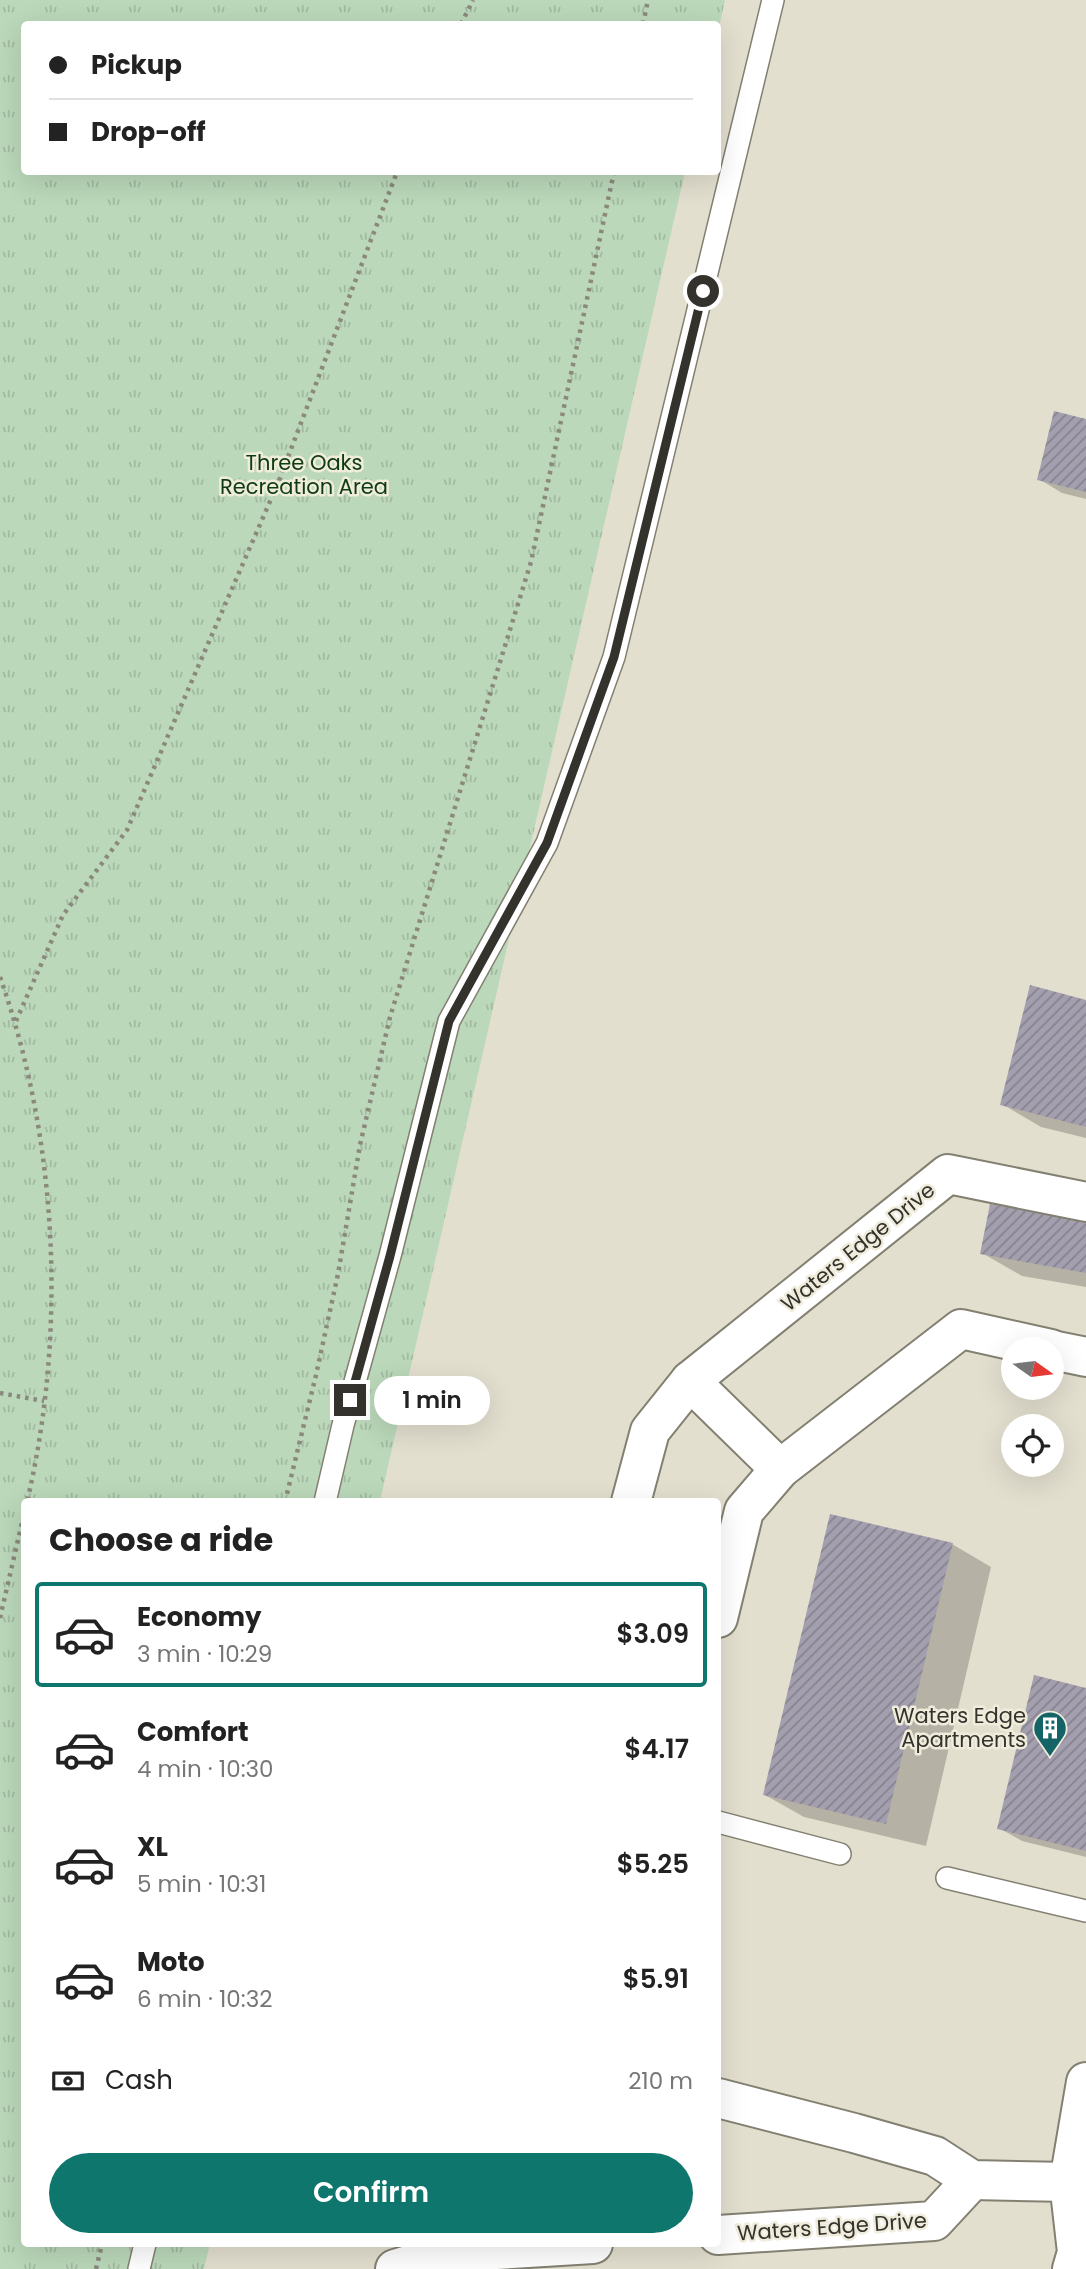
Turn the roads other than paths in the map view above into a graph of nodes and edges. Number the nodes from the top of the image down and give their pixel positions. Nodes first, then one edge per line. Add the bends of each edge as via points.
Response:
1 (774, 0) edge
2 (1086, 1202) edge
3 (1001, 1338) edge
4 (1064, 1352) edge
5 (1086, 1357) edge
6 (690, 1381) junction
7 (780, 1469) junction
8 (326, 1498) edge
9 (633, 1498) edge
10 (721, 1606) edge
11 (721, 1823) edge
12 (840, 1854) dead end
13 (947, 1878) dead end
14 (1086, 1911) edge
15 (1086, 2082) edge
16 (721, 2099) edge
17 (972, 2180) junction
18 (1078, 2182) edge
19 (721, 2235) edge
20 (144, 2247) edge
21 (485, 2247) edge
22 (449, 2248) edge
23 (1078, 2261) edge
24 (139, 2269) edge
25 (395, 2269) edge

1 - 8 lane via 614,657 547,843 449,1021
2 - 6 street, Waters Edge Drive via 948,1174
3 - 7 street via 961,1329
4 - 5 street
6 - 7 street
6 - 9 street, Waters Edge Drive via 650,1431
7 - 10 street via 744,1511
11 - 12 lane
13 - 14 lane
15 - 18 street
16 - 17 street via 934,2156
17 - 18 street
17 - 19 street, Waters Edge Drive via 934,2221
18 - 23 street
20 - 24 lane
21 - 22 street
22 - 25 street

